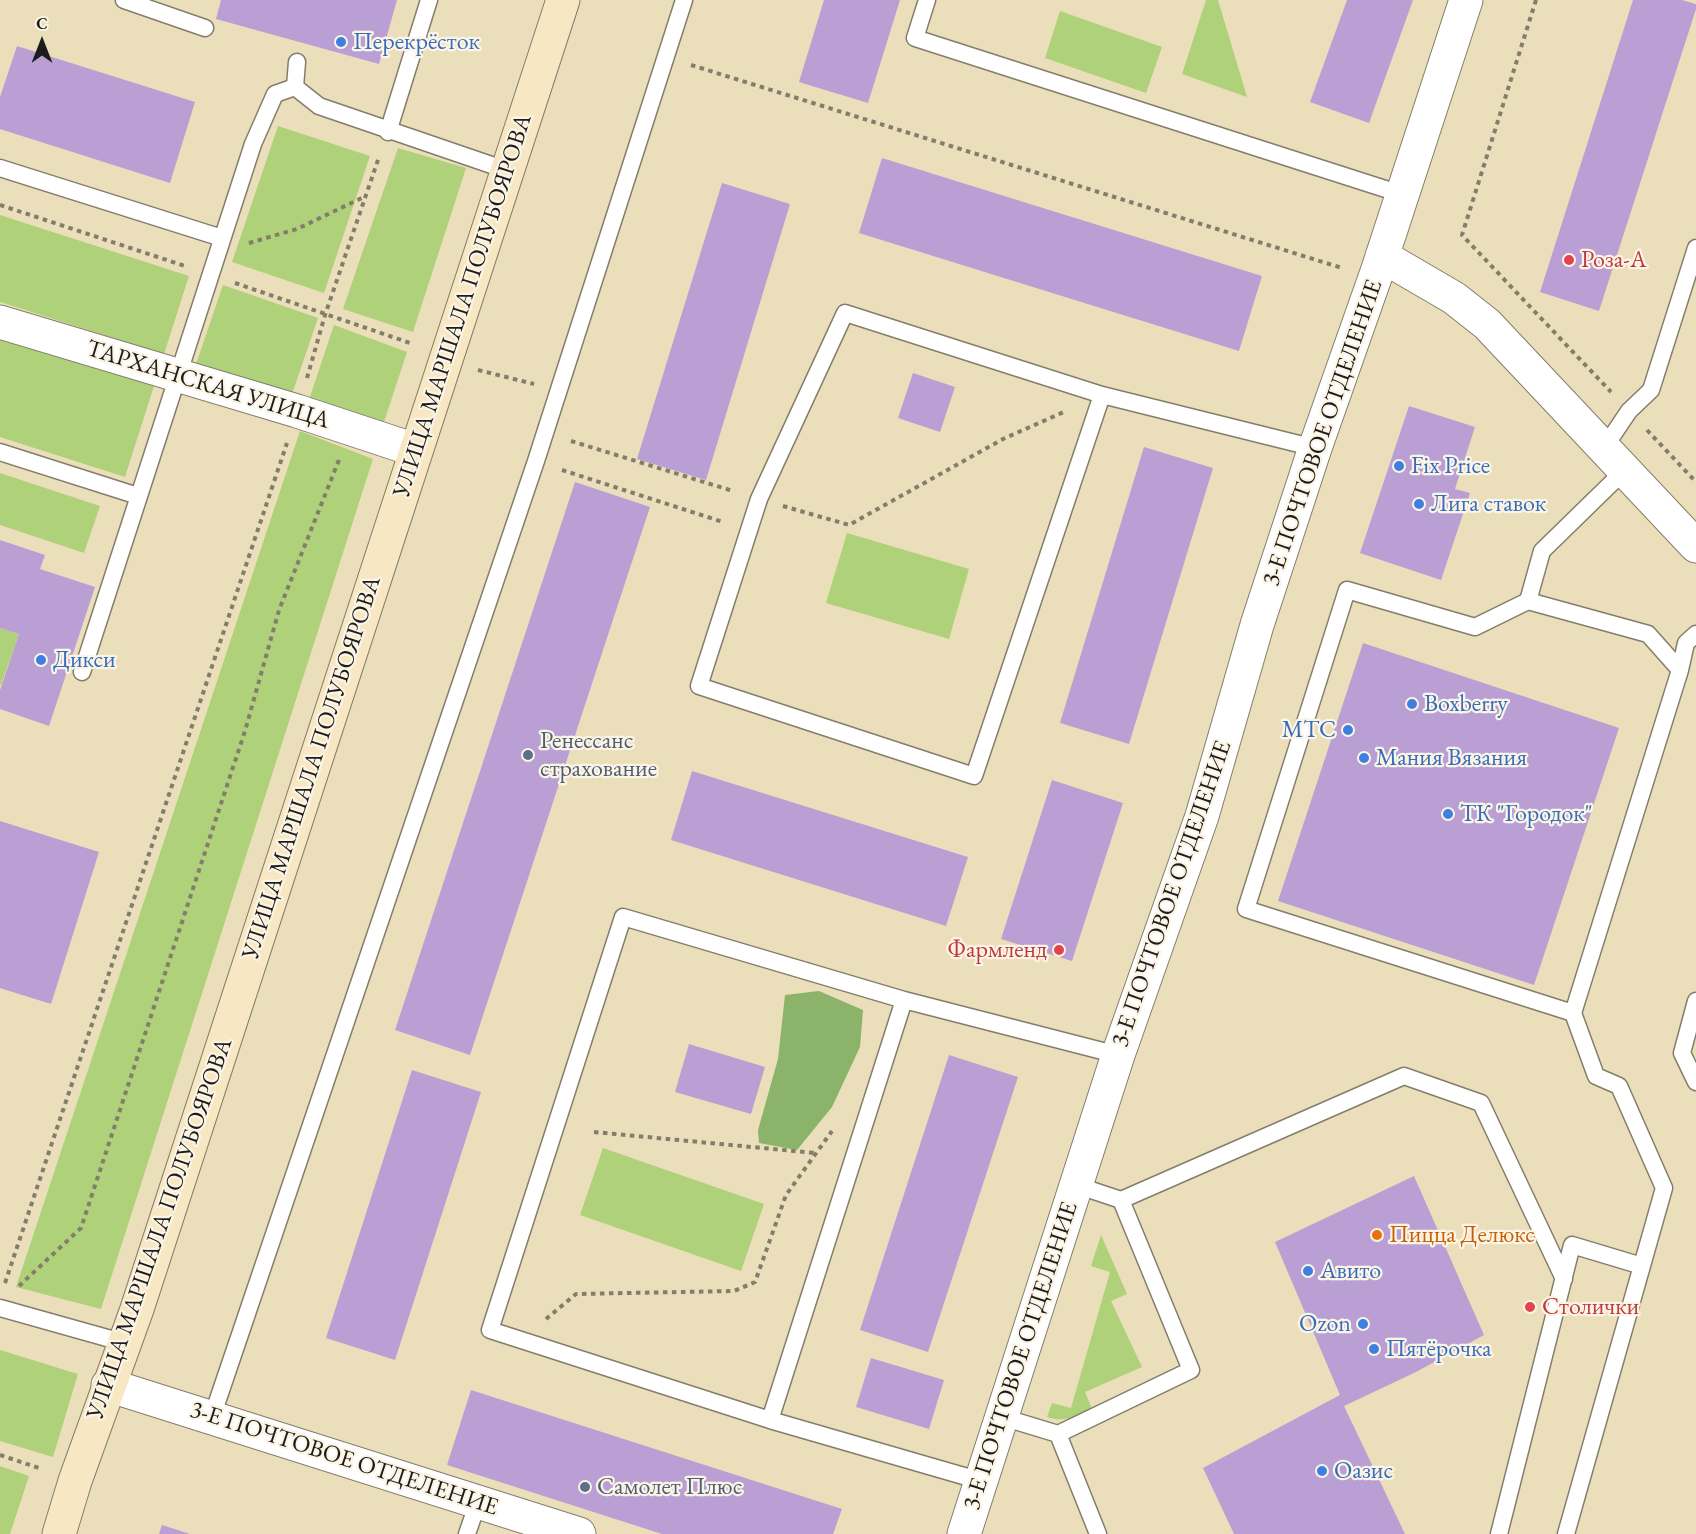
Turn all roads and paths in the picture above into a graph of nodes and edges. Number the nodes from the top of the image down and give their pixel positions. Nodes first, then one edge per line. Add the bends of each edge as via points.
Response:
1 (124, 0) edge
2 (429, 0) edge
3 (562, 0) edge
4 (684, 0) edge
5 (927, 0) edge
6 (1466, 0) edge
7 (1536, 0) edge
8 (206, 28) dead end
9 (665, 57) junction
10 (297, 63) dead end
11 (295, 87) junction
12 (388, 132) junction
13 (0, 168) edge
14 (509, 171) junction
15 (1401, 194) junction
16 (366, 196) junction
17 (222, 238) junction
18 (1696, 248) edge
19 (1380, 262) junction
20 (0, 322) edge
21 (476, 370) dead end
22 (176, 374) junction
23 (558, 390) junction
24 (1102, 395) junction
25 (297, 411) junction
26 (1629, 411) junction
27 (352, 429) junction
28 (544, 433) junction
29 (1315, 448) junction
30 (415, 450) junction
31 (0, 452) edge
32 (1615, 459) junction
33 (536, 461) junction
34 (1696, 482) edge
35 (138, 496) junction
36 (759, 500) junction
37 (749, 531) junction
38 (1696, 546) edge
39 (1528, 601) junction
40 (1696, 634) edge
41 (1680, 670) junction
42 (82, 672) dead end
43 (904, 1000) junction
44 (1696, 1001) edge
45 (1573, 1013) junction
46 (1118, 1055) junction
47 (1696, 1082) edge
48 (871, 1103) junction
49 (594, 1132) dead end
50 (816, 1153) junction
51 (1076, 1185) junction
52 (1121, 1200) junction
53 (1642, 1266) junction
54 (1564, 1279) junction
55 (4, 1287) dead end
56 (16, 1289) dead end
57 (0, 1308) edge
58 (519, 1340) junction
59 (125, 1343) junction
60 (108, 1385) junction
61 (212, 1417) junction
62 (1002, 1417) junction
63 (770, 1420) junction
64 (1058, 1434) junction
65 (0, 1455) edge
66 (42, 1469) dead end
67 (981, 1481) junction
68 (478, 1502) junction
69 (59, 1534) edge
70 (467, 1534) edge
71 (579, 1534) edge
72 (964, 1534) edge
73 (1098, 1534) edge
74 (1499, 1534) edge
75 (1566, 1534) edge

1 - 8 lane
2 - 12 lane
3 - 14 street, УЛИЦА МАРШАЛА ПОЛУБОЯРОВА
4 - 9 lane
5 - 15 lane via 915,39
6 - 15 street, 3-Е ПОЧТОВОЕ ОТДЕЛЕНИЕ
7 - 26 path via 1462,235
9 - 19 path via 1337,268
9 - 23 lane
10 - 11 lane
11 - 12 lane via 319,106
11 - 17 lane via 275,94 253,144
12 - 14 lane
12 - 16 path
13 - 17 lane
14 - 30 street, УЛИЦА МАРШАЛА ПОЛУБОЯРОВА
15 - 19 street, 3-Е ПОЧТОВОЕ ОТДЕЛЕНИЕ
16 - 17 path via 297,229 248,244
16 - 25 path
17 - 22 lane
18 - 26 lane via 1651,390
19 - 29 street, 3-Е ПОЧТОВОЕ ОТДЕЛЕНИЕ
19 - 32 street, 3-Е ПОЧТОВОЕ ОТДЕЛЕНИЕ via 1454,298 1486,324
20 - 22 street, ТАРХАНСКАЯ УЛИЦА
21 - 23 path
22 - 25 street, ТАРХАНСКАЯ УЛИЦА
22 - 35 lane
23 - 28 lane
24 - 29 lane
24 - 36 path via 1003,439 849,525
24 - 36 lane via 845,313
24 - 37 lane via 974,776 699,686
25 - 27 street, ТАРХАНСКАЯ УЛИЦА
25 - 55 path
26 - 32 lane
26 - 34 path
27 - 30 street, ТАРХАНСКАЯ УЛИЦА
27 - 56 path via 279,610 246,731 81,1228
28 - 33 lane
28 - 36 path
29 - 46 street, 3-Е ПОЧТОВОЕ ОТДЕЛЕНИЕ via 1257,626 1202,816
30 - 59 street, УЛИЦА МАРШАЛА ПОЛУБОЯРОВА
31 - 35 lane
32 - 38 street, 3-Е ПОЧТОВОЕ ОТДЕЛЕНИЕ
32 - 39 lane via 1542,551
33 - 37 path
33 - 61 lane
35 - 42 lane
36 - 37 lane
39 - 41 lane via 1648,634
39 - 45 lane via 1475,627 1347,590 1246,909
40 - 41 lane via 1686,643
41 - 45 lane
43 - 46 lane
43 - 48 lane
43 - 58 lane via 623,917 490,1330
44 - 47 lane via 1682,1053
45 - 53 lane via 1596,1076 1619,1086 1664,1188
46 - 51 street, 3-Е ПОЧТОВОЕ ОТДЕЛЕНИЕ
48 - 50 path via 853,1101
48 - 63 lane
49 - 50 path
50 - 58 path via 786,1195 756,1282 734,1290 576,1294
51 - 52 lane
51 - 62 street, 3-Е ПОЧТОВОЕ ОТДЕЛЕНИЕ
52 - 54 lane via 1404,1076 1481,1103
52 - 64 lane via 1191,1370
53 - 54 lane via 1572,1245
53 - 75 lane
54 - 74 lane
57 - 59 lane
58 - 63 lane
59 - 60 street, УЛИЦА МАРШАЛА ПОЛУБОЯРОВА
60 - 61 street, 3-Е ПОЧТОВОЕ ОТДЕЛЕНИЕ
60 - 69 street, УЛИЦА МАРШАЛА ПОЛУБОЯРОВА
61 - 68 street, 3-Е ПОЧТОВОЕ ОТДЕЛЕНИЕ
62 - 64 lane
62 - 67 street, 3-Е ПОЧТОВОЕ ОТДЕЛЕНИЕ
63 - 67 lane
64 - 73 lane
65 - 66 path
67 - 72 street, 3-Е ПОЧТОВОЕ ОТДЕЛЕНИЕ
68 - 70 lane
68 - 71 street, 3-Е ПОЧТОВОЕ ОТДЕЛЕНИЕ

